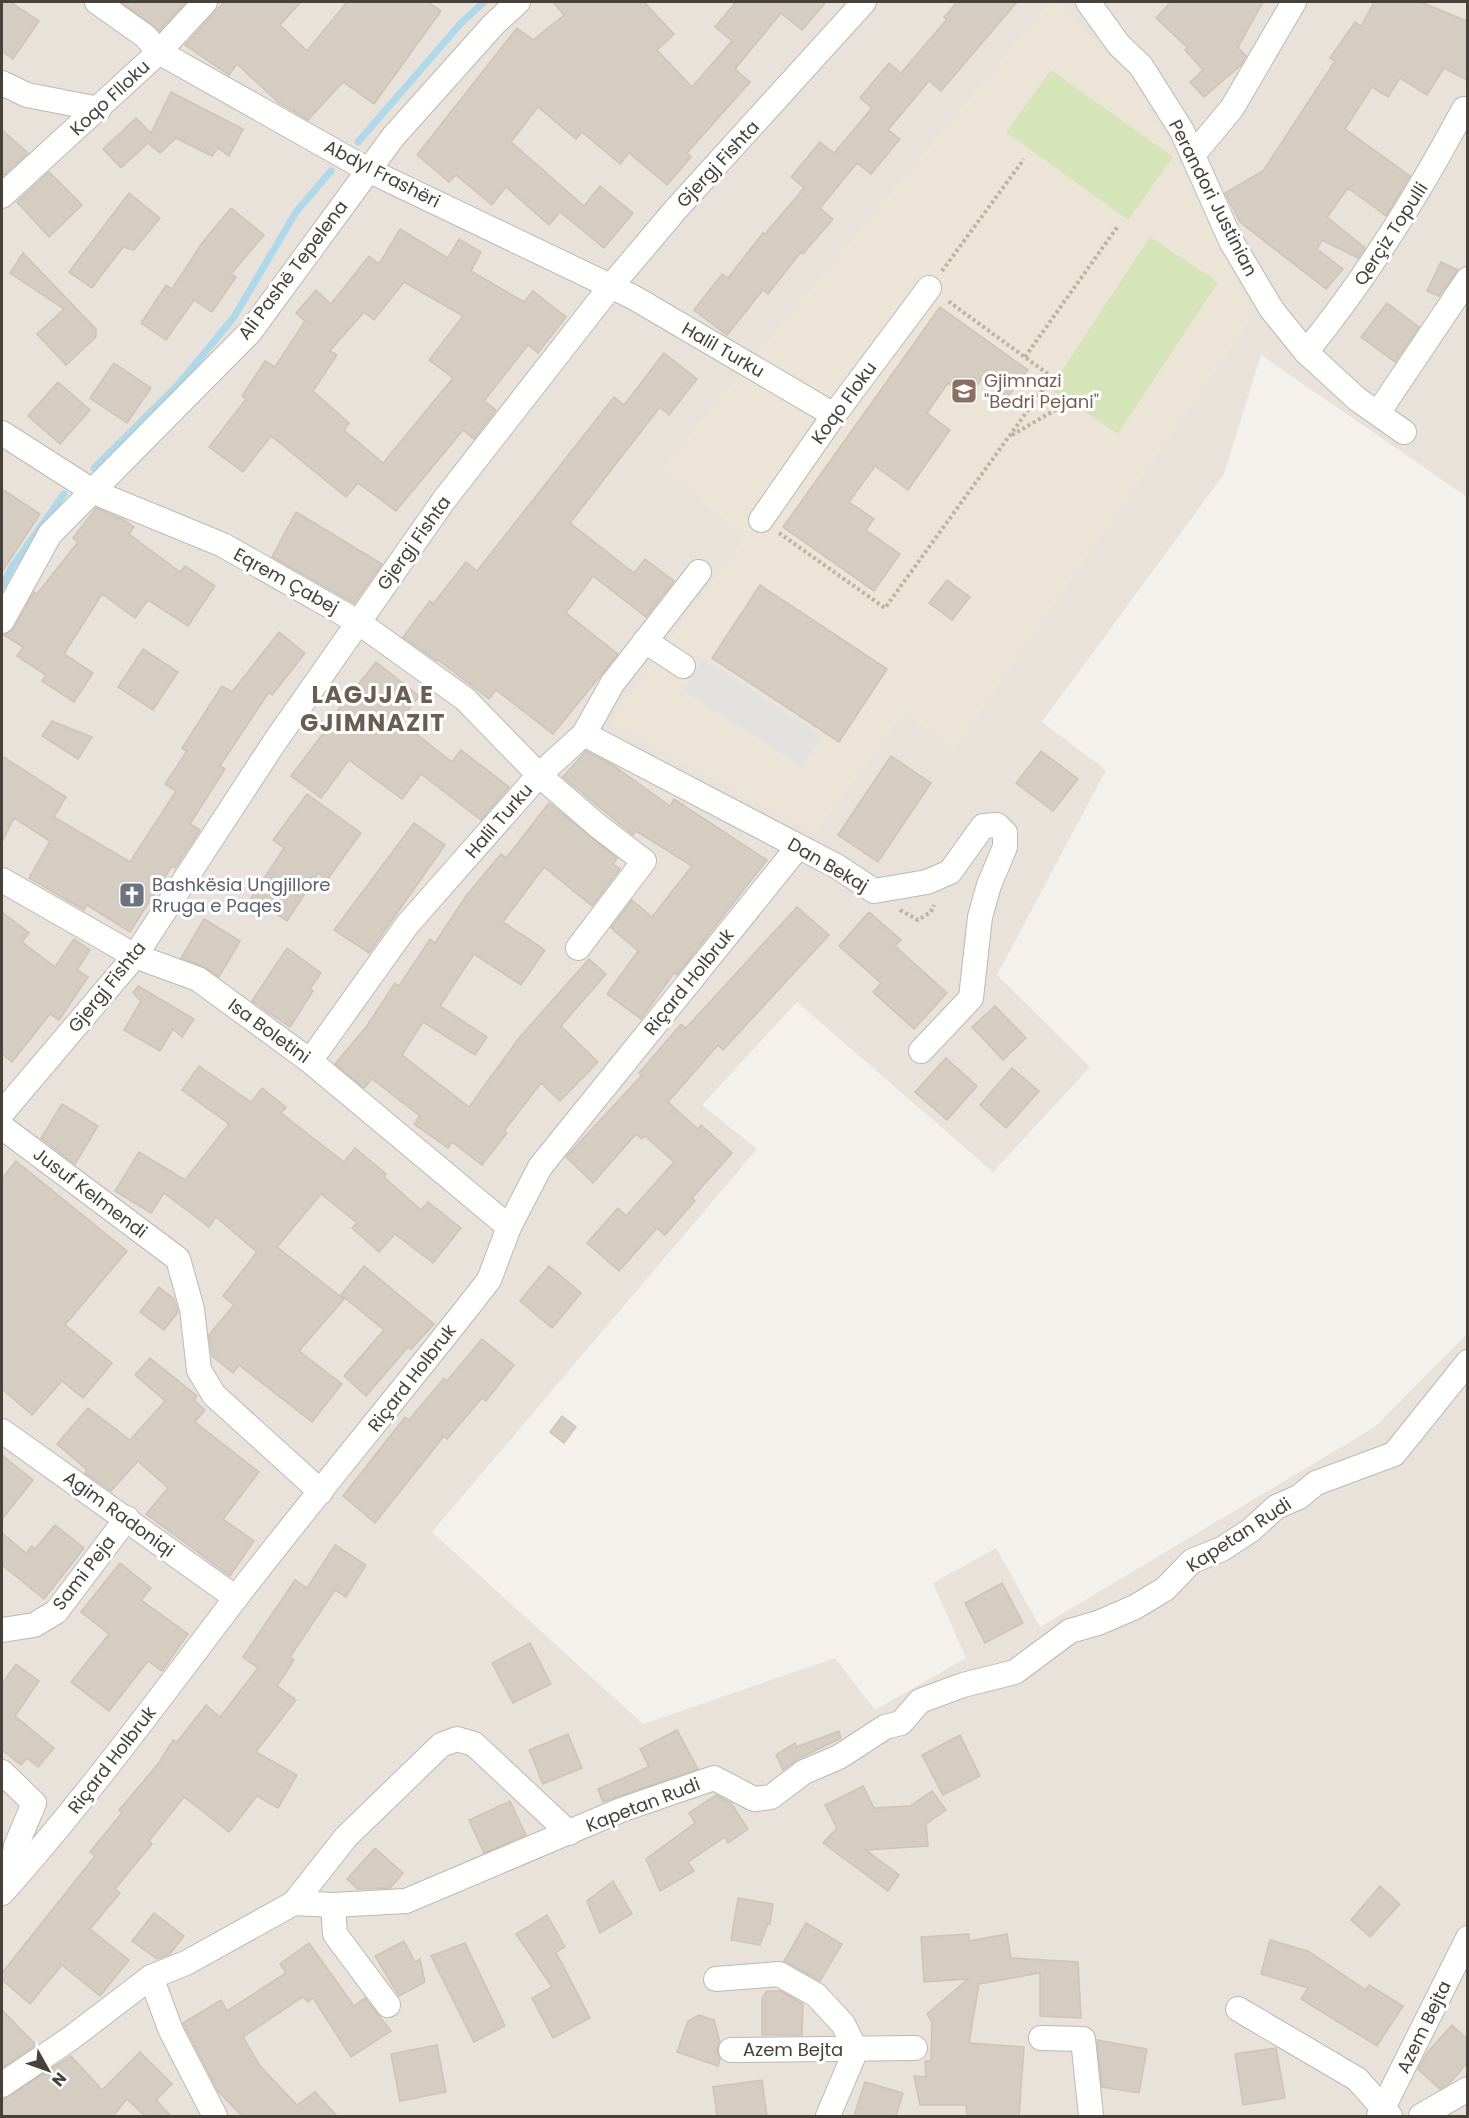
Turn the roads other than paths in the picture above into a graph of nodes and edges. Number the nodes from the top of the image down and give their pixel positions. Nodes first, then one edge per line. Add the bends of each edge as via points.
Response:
1 (97, 2) edge
2 (205, 2) edge
3 (518, 2) edge
4 (864, 2) edge
5 (1088, 2) edge
6 (1294, 2) edge
7 (159, 52) junction
8 (2, 83) edge
9 (99, 109) junction
10 (1464, 109) dead end
11 (1193, 155) junction
12 (368, 170) junction
13 (2, 196) edge
14 (1467, 279) edge
15 (611, 286) junction
16 (929, 288) road end
17 (1306, 352) junction
18 (1378, 413) junction
19 (834, 415) junction
20 (1404, 432) dead end
21 (2, 433) edge
22 (94, 492) junction
23 (761, 520) road end
24 (699, 572) dead end
25 (2, 621) edge
26 (358, 622) junction
27 (645, 641) junction
28 (683, 666) dead end
29 (584, 734) junction
30 (539, 775) junction
31 (798, 847) junction
32 (2, 880) edge
33 (578, 948) dead end
34 (135, 956) junction
35 (921, 1051) dead end
36 (310, 1061) junction
37 (2, 1113) edge
38 (2, 1127) edge
39 (508, 1227) junction
40 (1467, 1362) edge
41 (2, 1431) edge
42 (321, 1492) junction
43 (127, 1518) junction
44 (236, 1598) junction
45 (2, 1630) edge
46 (2, 1772) edge
47 (569, 1833) junction
48 (6, 1888) edge
49 (294, 1902) junction
50 (333, 1905) junction
51 (1467, 1938) edge
52 (151, 1977) junction
53 (716, 1979) dead end
54 (388, 2005) dead end
55 (1238, 2009) dead end
56 (1041, 2038) dead end
57 (915, 2048) dead end
58 (731, 2050) dead end
59 (856, 2050) junction
60 (2, 2085) edge
61 (1467, 2090) edge
62 (1384, 2114) edge
63 (215, 2116) edge
64 (828, 2116) edge
65 (1091, 2116) edge
66 (1421, 2116) edge

1 - 7 street, Koqo Flloku via 145,36
2 - 7 street
3 - 12 street, Ali Pashë Tepelena via 393,137
4 - 15 street, Gjergj Fishta
5 - 11 street, Perandori Justinian via 1119,45 1141,66
6 - 11 street via 1232,108
7 - 9 street, Koqo Flloku
7 - 12 street, Abdyl Frashëri
8 - 9 street via 27,95
9 - 13 street, Koqo Flloku
10 - 17 street, Qerçiz Topulli via 1430,174 1352,295
11 - 17 street, Perandori Justinian via 1231,241 1272,310
12 - 15 street, Abdyl Frashëri
12 - 22 street, Ali Pashë Tepelena via 250,332
14 - 18 street
15 - 19 street, Halil Turku
15 - 26 street, Gjergj Fishta via 444,500
16 - 19 street, Koqo Floku
17 - 18 street, Perandori Justinian
18 - 20 street, Perandori Justinian
19 - 23 street, Koqo Floku
21 - 22 street, Eqrem Çabej
22 - 25 street, Ali Pashë Tepelena via 50,534
22 - 26 street, Eqrem Çabej via 223,545
24 - 27 street
26 - 30 street, Eqrem Çabej via 465,699
26 - 34 street, Gjergj Fishta
27 - 28 street
27 - 29 street via 612,684
29 - 30 street
29 - 31 street, Dan Bekaj
30 - 33 street, Halil Turku via 644,861
30 - 36 street, Halil Turku via 407,925
31 - 35 street, Dan Bekaj via 874,891 927,882 950,872 983,826 997,825 1005,833 1005,847 988,885 980,916 971,998
31 - 39 street, Riçard Holbruk via 540,1167
32 - 34 street, Isa Boletini
34 - 36 street, Isa Boletini via 198,980
34 - 37 street, Gjergj Fishta
36 - 39 street, Isa Boletini
38 - 42 street, Jusuf Kelmendi via 178,1259 192,1309 199,1370 214,1395
39 - 42 street, Riçard Holbruk via 489,1280
40 - 47 street, Kapetan Rudi via 1394,1454 1316,1483 1299,1497 1276,1507 1222,1549 1192,1561 1165,1589 1108,1619 1070,1631 1015,1672 920,1701 902,1723 885,1727 839,1757 804,1772 771,1797 754,1799 714,1778 621,1810
41 - 43 street, Agim Radoniqi
42 - 44 street, Riçard Holbruk
43 - 44 street, Agim Radoniqi
43 - 45 street, Sami Peja via 56,1612 34,1625
44 - 48 street, Riçard Holbruk via 49,1840
46 - 48 street via 34,1803 16,1846
47 - 49 street, Kapetan Rudi via 474,1744 457,1739 441,1745 346,1837
47 - 50 street, Kapetan Rudi via 406,1901
49 - 50 street, Kapetan Rudi
49 - 52 street, Kapetan Rudi via 186,1963
50 - 54 street via 335,1934
51 - 62 street, Azem Bejta
52 - 60 street, Kapetan Rudi
52 - 63 street via 171,2031
53 - 59 street via 779,1974 816,1995 843,2024
55 - 62 street via 1357,2079
56 - 65 street via 1083,2040
57 - 59 street, Azem Bejta
58 - 59 street, Azem Bejta
59 - 64 street, Azem Bejta
61 - 66 street

